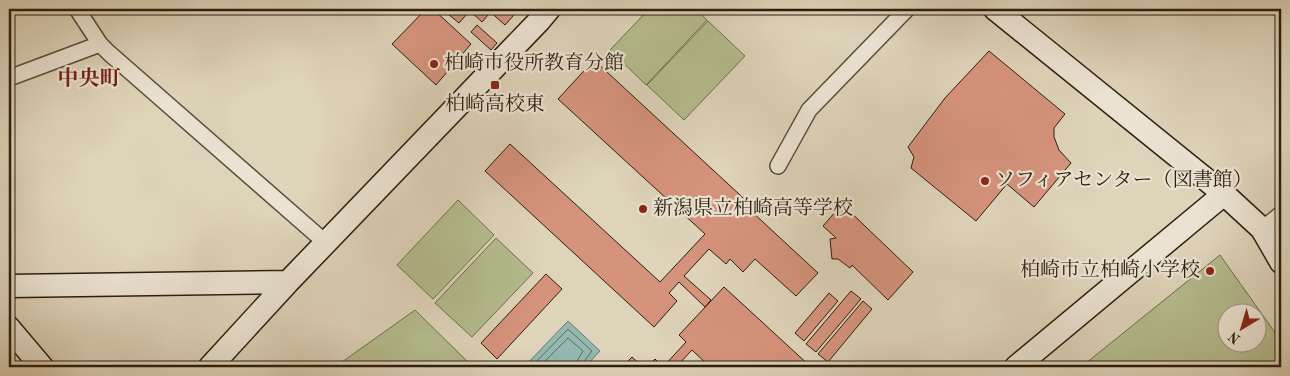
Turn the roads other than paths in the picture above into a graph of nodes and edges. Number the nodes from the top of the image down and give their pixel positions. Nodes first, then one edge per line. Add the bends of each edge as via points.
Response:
1 (77, 9) edge
2 (549, 9) edge
3 (907, 9) edge
4 (995, 9) edge
5 (100, 44) junction
6 (9, 78) edge
7 (778, 166) dead end
8 (1224, 194) junction
9 (1281, 214) edge
10 (1262, 229) junction
11 (326, 243) junction
12 (1281, 262) edge
13 (288, 282) junction
14 (9, 286) edge
15 (9, 328) edge
16 (42, 367) edge
17 (210, 367) edge
18 (1016, 367) edge

1 - 5 street
2 - 11 street
3 - 7 street via 809,110
4 - 8 street
5 - 6 street
5 - 11 street
8 - 10 street
8 - 18 street
9 - 10 street
10 - 12 street
11 - 13 street
13 - 14 street
13 - 17 street
15 - 16 street

